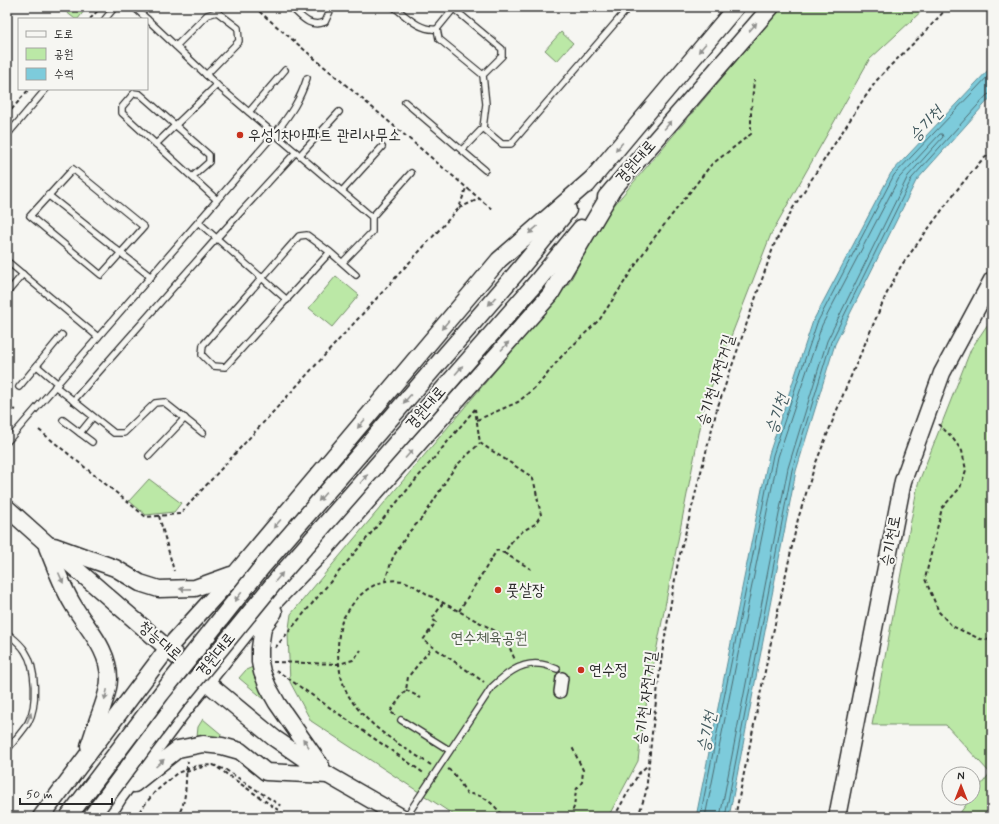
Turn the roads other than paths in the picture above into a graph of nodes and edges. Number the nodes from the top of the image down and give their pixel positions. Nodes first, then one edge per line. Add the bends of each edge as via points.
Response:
1 (115, 7) edge
2 (134, 7) edge
3 (332, 7) edge
4 (394, 7) edge
5 (629, 7) edge
6 (736, 7) edge
7 (770, 7) edge
8 (292, 8) edge
9 (455, 8) edge
10 (106, 18) edge
11 (146, 18) edge
12 (148, 20) edge
13 (437, 29) junction
14 (176, 46) junction
15 (284, 70) dead end
16 (206, 75) junction
17 (483, 76) junction
18 (307, 78) dead end
19 (217, 85) junction
20 (45, 90) edge
21 (405, 102) dead end
22 (249, 112) junction
23 (338, 112) dead end
24 (175, 125) junction
25 (483, 128) junction
26 (275, 134) junction
27 (7, 135) edge
28 (156, 144) junction
29 (382, 147) dead end
30 (462, 150) junction
31 (298, 154) junction
32 (485, 170) dead end
33 (411, 173) dead end
34 (192, 177) junction
35 (594, 177) junction
36 (613, 189) junction
37 (342, 191) junction
38 (48, 195) junction
39 (217, 200) junction
40 (372, 217) junction
41 (198, 222) junction
42 (216, 239) junction
43 (330, 252) junction
44 (120, 253) junction
45 (7, 261) edge
46 (343, 262) junction
47 (23, 274) junction
48 (356, 275) dead end
49 (150, 277) junction
50 (263, 279) junction
51 (992, 280) edge
52 (7, 293) edge
53 (287, 300) junction
54 (62, 335) dead end
55 (98, 337) junction
56 (37, 366) junction
57 (57, 385) junction
58 (19, 387) dead end
59 (73, 401) junction
60 (93, 417) junction
61 (185, 418) junction
62 (63, 420) dead end
63 (80, 433) junction
64 (203, 433) dead end
65 (7, 442) edge
66 (92, 442) dead end
67 (149, 456) dead end
68 (7, 508) edge
69 (45, 542) junction
70 (323, 551) junction
71 (235, 574) junction
72 (7, 633) edge
73 (168, 648) junction
74 (560, 673) joint
75 (206, 681) junction
76 (560, 692) dead end
77 (399, 719) road end
78 (7, 750) edge
79 (449, 750) junction
80 (86, 757) junction
81 (328, 775) junction
82 (119, 796) junction
83 (41, 817) edge
84 (68, 817) edge
85 (91, 817) edge
86 (106, 817) edge
87 (400, 817) edge
88 (406, 817) edge
89 (837, 817) edge

1 - 10 lane
2 - 11 lane
3 - 8 lane via 325,22 318,24 309,23
4 - 13 lane via 416,24
5 - 25 lane via 511,144 502,144
6 -> 35 main road, 경원대로
36 -> 7 main road, 경원대로
9 - 13 lane
9 - 17 lane via 502,48 502,56
12 - 14 lane
13 - 17 lane via 439,39
14 - 16 lane
14 - 16 lane via 207,15 217,12 238,28 238,41
15 - 22 lane
16 - 19 lane
17 - 25 lane via 486,104
18 - 26 lane via 294,108
19 - 22 lane
19 - 24 lane
20 - 27 lane
21 - 30 lane
22 - 26 lane
23 - 31 lane
24 - 28 lane
24 - 28 lane via 140,94 134,93 122,107 122,113
24 - 34 lane via 209,155 209,162
25 - 30 lane
26 - 31 lane
26 - 39 lane
28 - 34 lane
29 - 37 lane
30 - 32 lane
31 - 37 lane
31 - 42 lane
33 - 40 lane
34 - 39 lane
35 -> 71 main road via 499,260
35 -> 84 main road, 경원대로, bridge via 518,271 262,567
70 -> 36 main road via 550,295
85 -> 36 main road, 경원대로, bridge via 176,703 279,577 535,284
37 - 40 lane
38 - 44 lane
38 - 44 lane via 30,216 101,275
38 - 44 lane via 73,169 144,227
39 - 41 lane
40 - 46 lane via 372,232
41 - 42 lane
41 - 49 lane
42 - 50 lane
42 - 59 lane
43 - 46 lane
43 - 50 lane via 307,235 299,236
43 - 53 lane
44 - 49 lane
45 - 47 lane
46 - 48 lane
47 - 52 lane
47 - 55 lane
49 - 55 lane
50 - 53 lane
50 - 53 lane via 203,345 202,355 214,366 225,367
51 - 89 main road, 승기천로 via 942,373 903,481
54 - 56 lane
55 - 57 lane
56 - 57 lane
56 - 58 lane
57 - 59 lane
57 - 65 lane
59 - 60 lane
60 - 61 lane via 114,434 124,433 155,403 164,402
60 - 63 lane
61 - 64 lane
61 - 67 lane
62 - 63 lane
63 - 66 lane
68 - 69 main road, 청능대로
71 -> 69 main road via 195,588 159,589 140,583 115,568
69 - 73 main road, 청능대로
69 -> 80 main road via 72,603 93,632 106,661 109,678 105,702
70 - 75 main road via 249,628
81 -> 70 main road via 277,703 268,687 260,662 263,627
71 - 73 main road
78 -> 72 lane via 28,722 35,693 25,650
73 - 75 main road, 청능대로
73 - 80 main road
74 - 76 street
74 - 79 lane via 539,664 529,664 518,667 502,677 492,687
75 - 81 main road, 청능대로 via 274,738
75 - 82 main road
77 - 79 lane
79 - 88 lane
80 - 83 main road
82 -> 81 main road via 178,749 203,744 240,751 266,772
81 - 87 main road, 청능대로
82 - 86 main road

